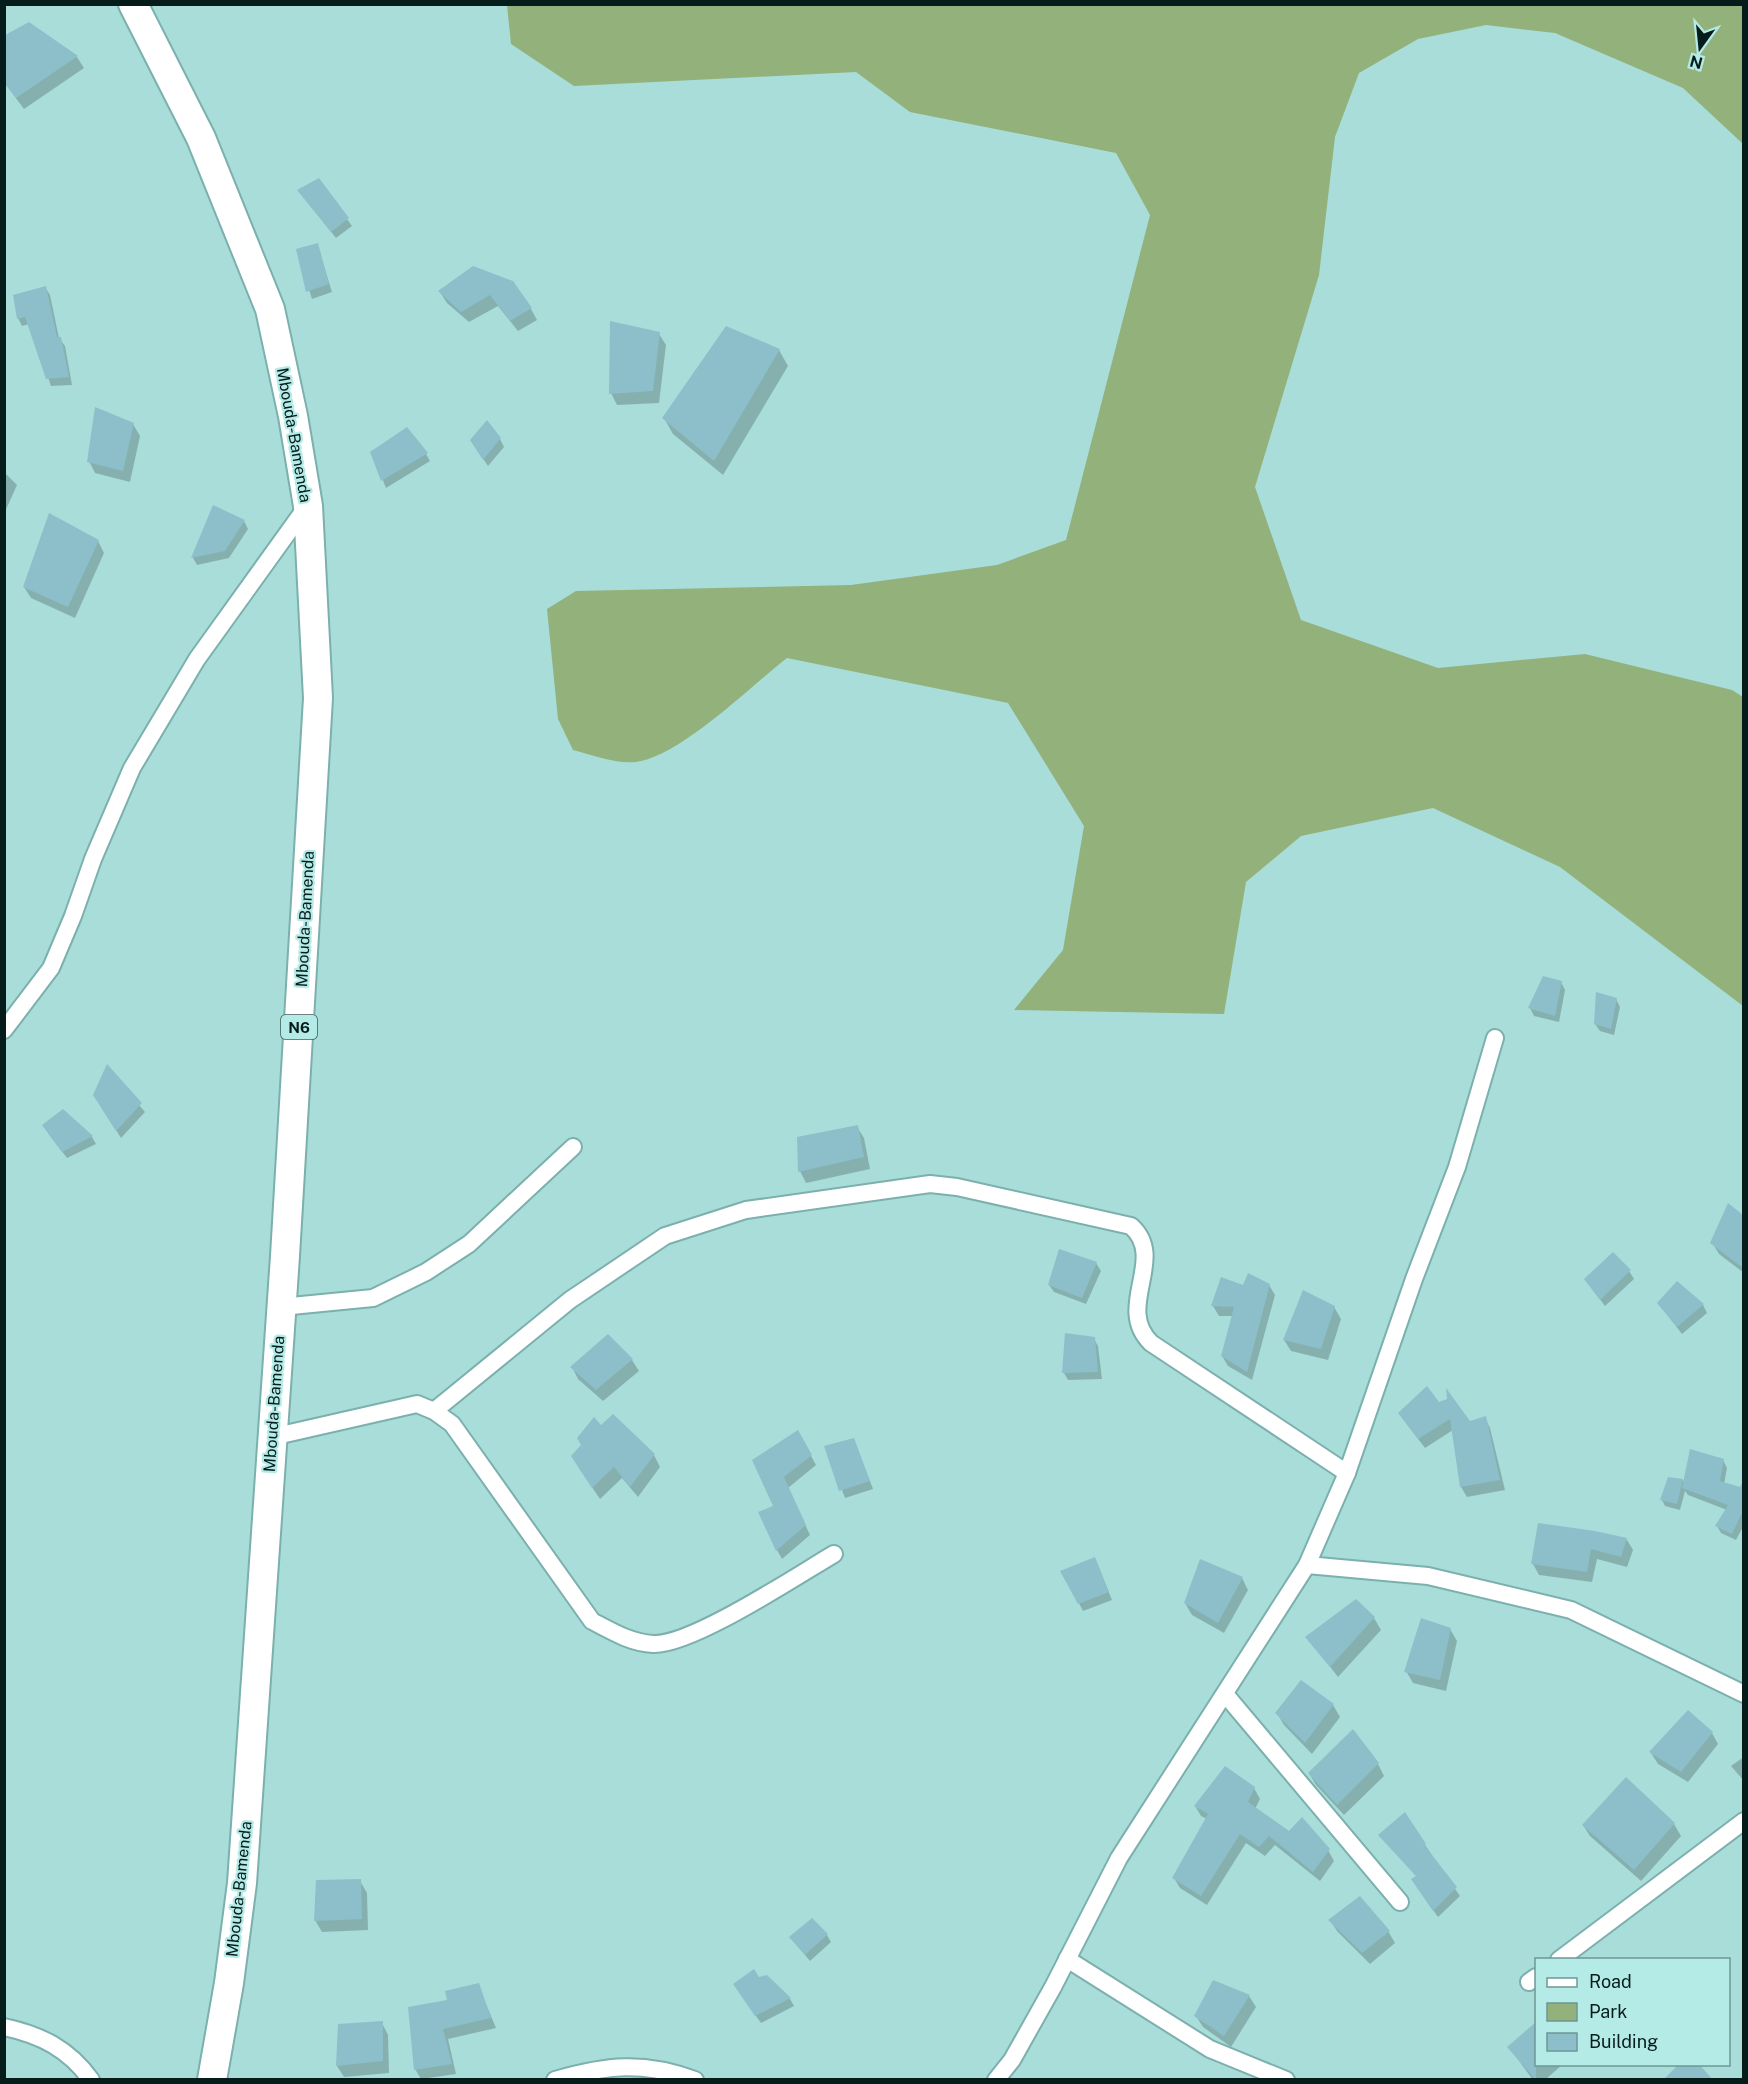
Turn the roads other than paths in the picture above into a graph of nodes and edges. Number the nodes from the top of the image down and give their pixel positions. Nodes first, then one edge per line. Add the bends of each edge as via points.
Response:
1 (133, 4) edge
2 (308, 506) junction
3 (4, 1029) edge
4 (1495, 1038) dead end
5 (573, 1147) dead end
6 (281, 1307) junction
7 (434, 1411) junction
8 (272, 1437) junction
9 (1347, 1473) junction
10 (834, 1554) dead end
11 (1307, 1565) junction
12 (1225, 1694) junction
13 (1743, 1694) edge
14 (1743, 1821) edge
15 (1400, 1902) dead end
16 (1560, 1958) edge
17 (1067, 1959) junction
18 (4, 2027) edge
19 (91, 2079) edge
20 (212, 2079) edge
21 (555, 2079) edge
22 (695, 2079) edge
23 (996, 2079) edge
24 (1286, 2079) edge

1 - 2 highway, Mbouda-Bamenda / N6 via 201,138 270,309
2 - 3 street via 197,659 132,768 51,968
2 - 6 highway, Mbouda-Bamenda / N6 via 318,698
4 - 9 street via 1457,1167
5 - 6 street via 469,1244 426,1272 373,1298
6 - 8 highway, Mbouda-Bamenda / N6
7 - 8 street via 417,1404
7 - 9 street via 570,1300 665,1236 746,1210 930,1184 1131,1226 1141,1235 1145,1248 1136,1317 1140,1333
7 - 10 street via 452,1424 592,1621 626,1638 654,1644 678,1639
8 - 20 highway, Mbouda-Bamenda / N6 via 242,1883
9 - 11 street
11 - 12 street
11 - 13 street via 1428,1576 1571,1610
12 - 15 street
12 - 17 street via 1119,1858
14 - 16 street
17 - 23 street via 1012,2060
17 - 24 street via 1210,2049
18 - 19 street via 57,2044 78,2061
21 - 22 street via 614,2066 665,2068

